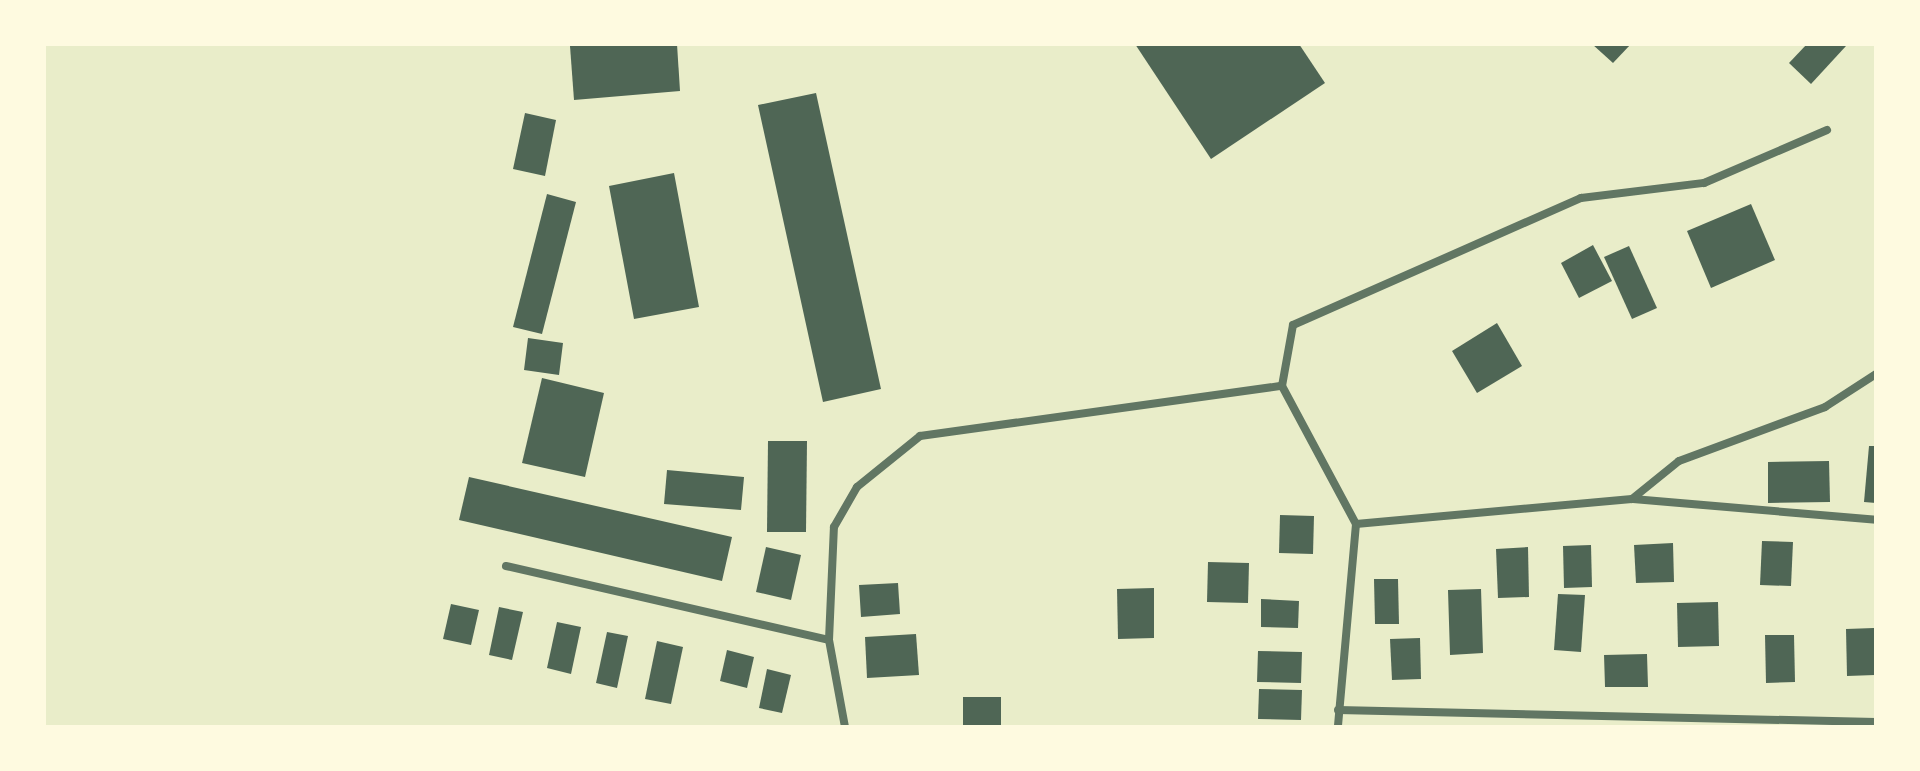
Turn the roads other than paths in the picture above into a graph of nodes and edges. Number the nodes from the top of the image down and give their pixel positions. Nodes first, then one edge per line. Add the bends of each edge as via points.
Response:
1 (1827, 130) dead end
2 (1876, 374) edge
3 (1282, 386) junction
4 (1632, 499) junction
5 (1876, 520) edge
6 (1356, 524) junction
7 (506, 566) dead end
8 (829, 640) junction
9 (1338, 710) junction
10 (1876, 722) edge
11 (845, 727) edge
12 (1338, 727) edge

1 - 3 street via 1704,183 1581,198 1293,325
2 - 4 street via 1825,407 1679,461
3 - 6 street
3 - 8 street via 920,436 857,487 834,527 827,576
4 - 5 street
4 - 6 street
6 - 9 street
7 - 8 street
8 - 11 street
9 - 10 street
9 - 12 street

